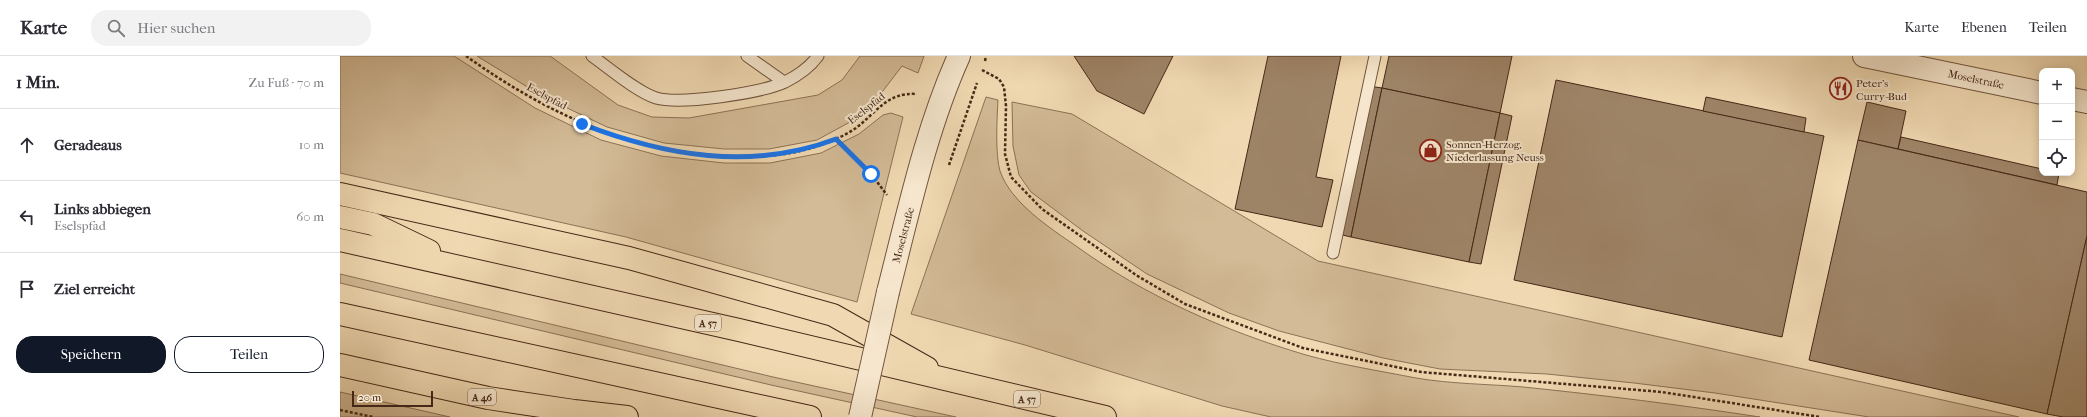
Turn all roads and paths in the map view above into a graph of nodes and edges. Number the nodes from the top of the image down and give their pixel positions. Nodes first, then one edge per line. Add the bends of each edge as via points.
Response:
1 (466, 56) edge
2 (592, 56) edge
3 (747, 56) edge
4 (818, 56) edge
5 (958, 56) edge
6 (1375, 56) edge
7 (1864, 56) edge
8 (784, 82) junction
9 (2039, 92) edge
10 (919, 94) dead end
11 (2075, 100) edge
12 (970, 102) dead end
13 (2087, 102) edge
14 (836, 139) junction
15 (340, 194) edge
16 (891, 200) dead end
17 (340, 217) edge
18 (340, 240) edge
19 (1333, 253) dead end
20 (467, 269) junction
21 (340, 314) edge
22 (340, 365) edge
23 (949, 381) junction
24 (340, 410) edge
25 (373, 417) edge
26 (627, 417) edge
27 (810, 417) edge
28 (860, 417) edge
29 (1105, 417) edge
30 (1820, 417) edge

1 - 14 path, Eselspfad via 529,96 582,124 621,139 659,149 747,158 790,154
2 - 8 lane via 648,94 672,101 690,101 768,88
3 - 8 lane
4 - 8 lane via 798,74
5 - 28 street, Moselstraße, bridge via 921,168 888,292
6 - 19 lane
7 - 9 street, Moselstraße
10 - 14 path, Eselspfad via 895,96 856,128
11 - 13 street
12 - 30 path via 982,70 999,79 1004,87 1005,154 1011,177 1042,209 1136,275 1186,304 1303,348 1421,372 1662,392
14 - 16 path via 871,174
15 - 23 highway via 629,258 833,315
17 - 20 highway via 373,224
18 - 20 highway, A 57
20 - 23 highway, A 57 via 739,330
21 - 27 highway
22 - 26 highway, A 46 via 488,398
23 - 29 highway, A 57
24 - 25 path

